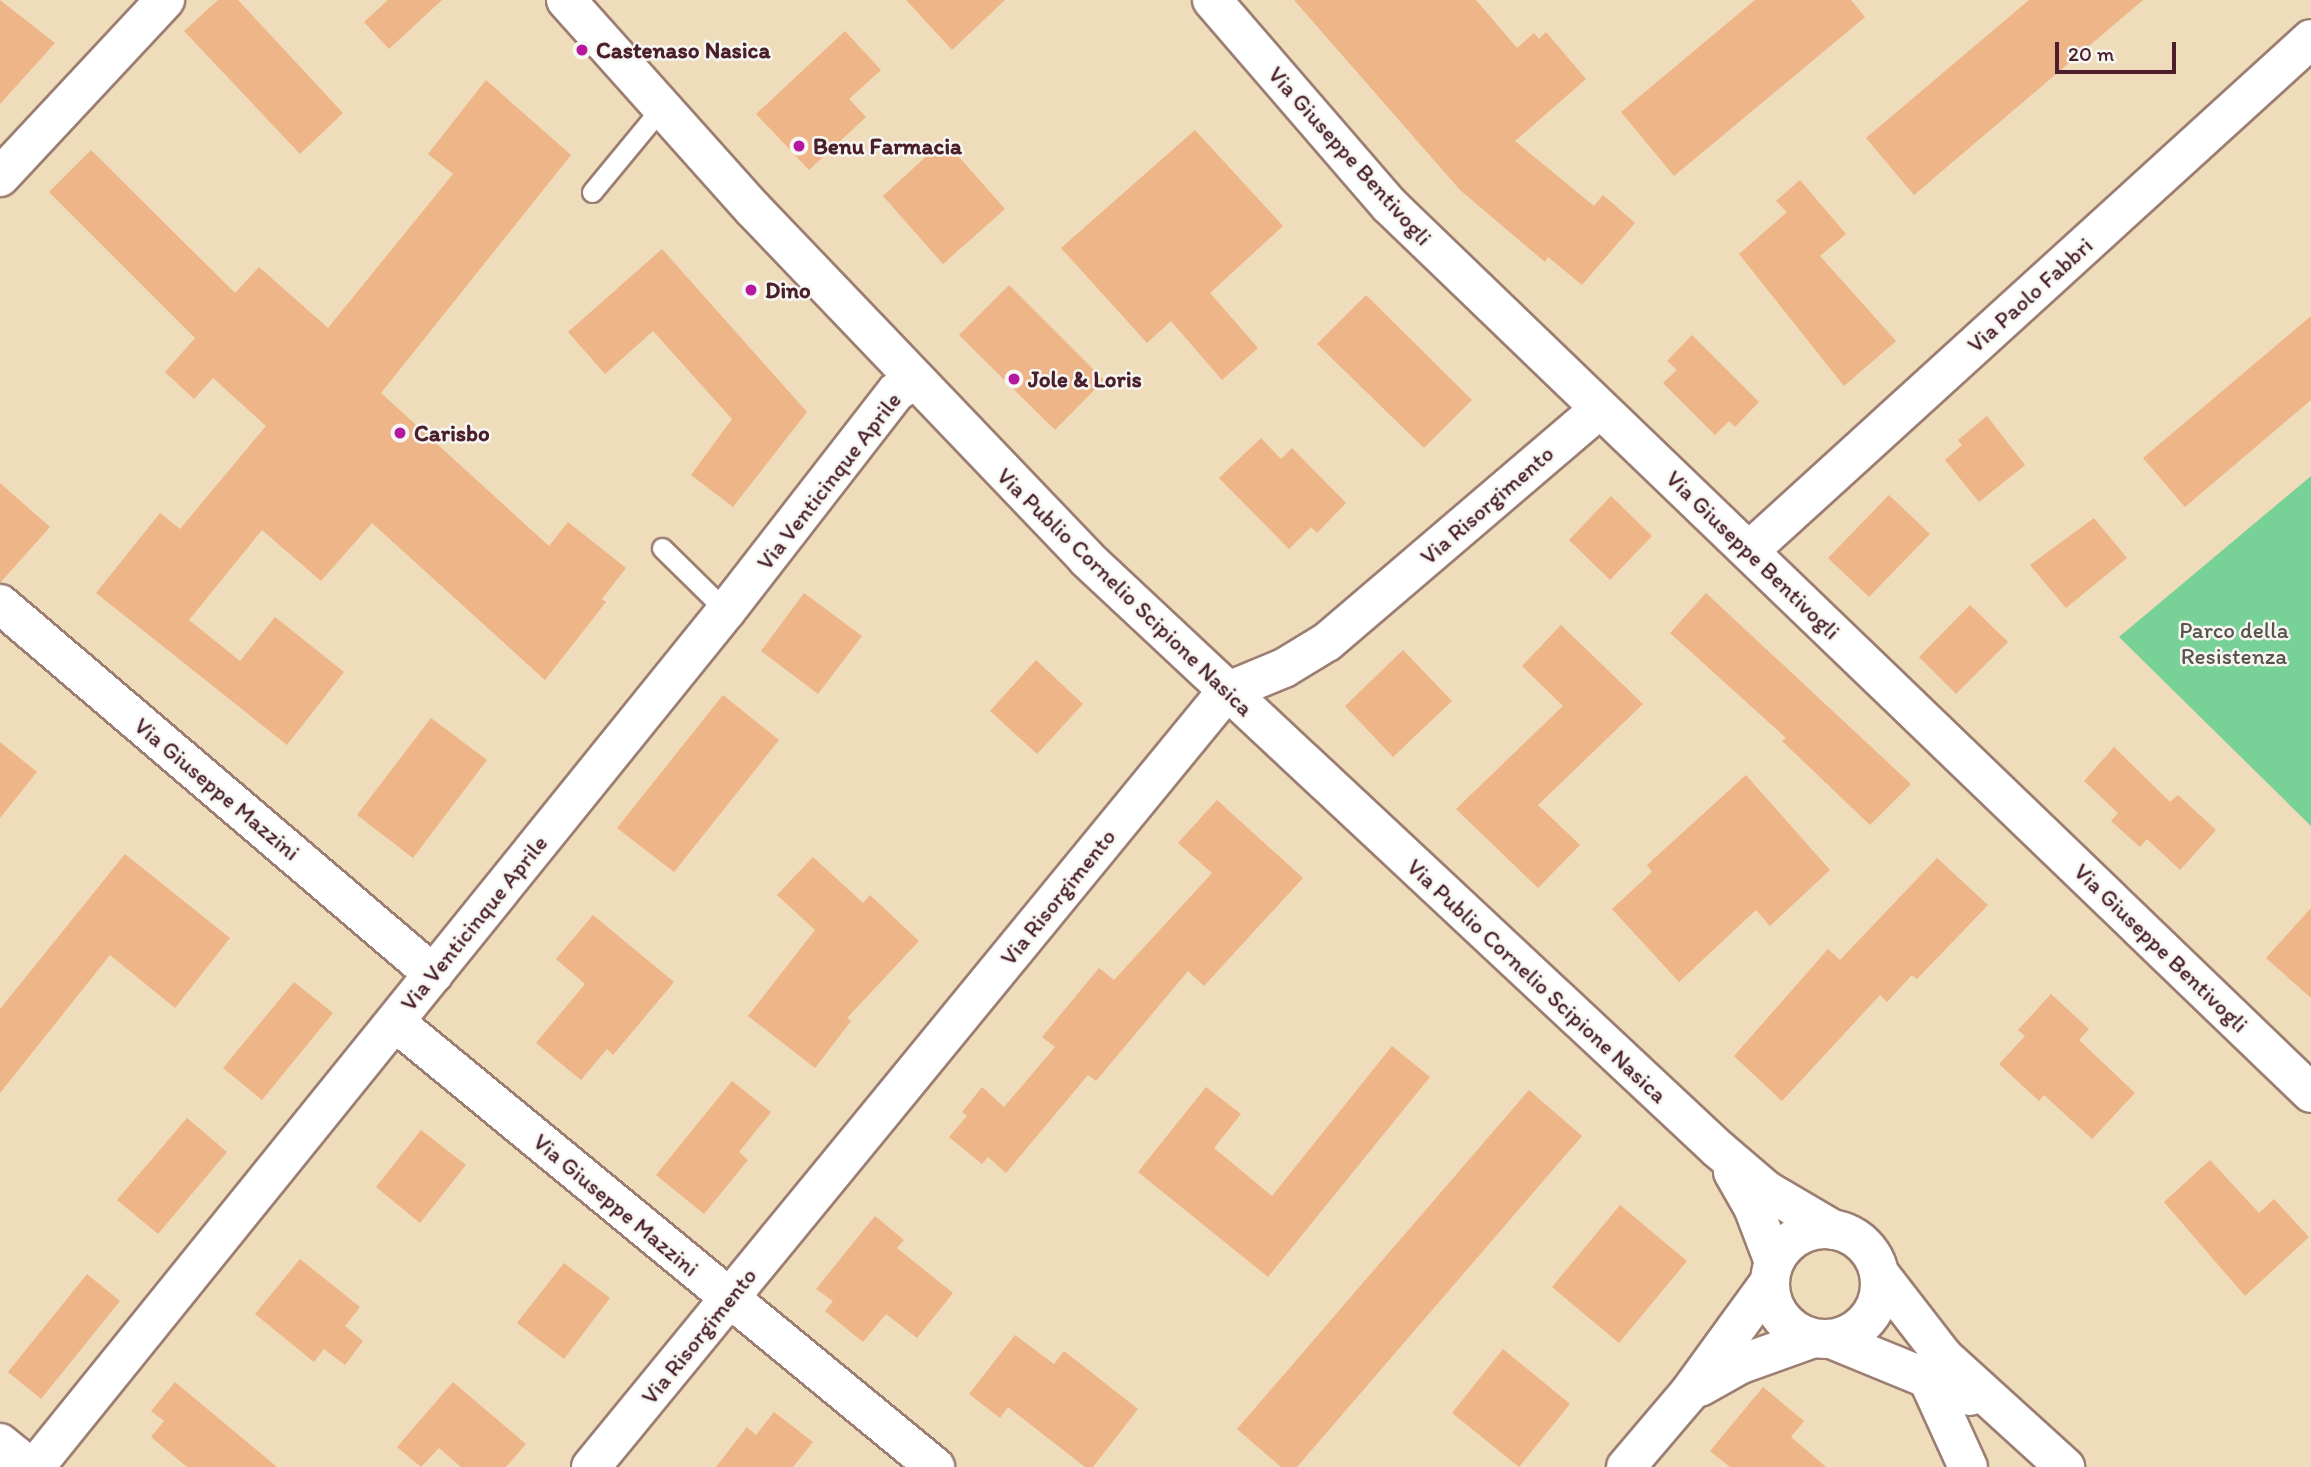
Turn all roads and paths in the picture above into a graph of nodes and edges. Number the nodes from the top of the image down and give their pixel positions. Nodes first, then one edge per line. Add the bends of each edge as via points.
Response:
1 (165, 0) edge
2 (566, 0) edge
3 (1212, 0) edge
4 (2311, 38) edge
5 (662, 107) junction
6 (0, 177) edge
7 (592, 191) dead end
8 (914, 380) junction
9 (1600, 409) junction
10 (662, 548) dead end
11 (1749, 551) junction
12 (0, 604) edge
13 (726, 611) junction
14 (1226, 692) junction
15 (433, 974) junction
16 (395, 1022) junction
17 (2311, 1093) edge
18 (1718, 1149) junction
19 (1834, 1230) junction
20 (1772, 1273) junction
21 (1879, 1273) junction
22 (729, 1298) junction
23 (1823, 1339) junction
24 (1926, 1375) junction
25 (1689, 1393) junction
26 (2004, 1412) junction
27 (0, 1443) edge
28 (32, 1467) edge
29 (591, 1467) edge
30 (935, 1467) edge
31 (1626, 1467) edge
32 (1968, 1467) edge
33 (2065, 1467) edge

1 - 6 street
2 - 5 street, Via Publio Cornelio Scipione Nasica
3 - 9 street, Via Giuseppe Bentivogli via 1389,205
4 - 11 street, Via Paolo Fabbri
5 - 7 lane
5 - 8 street, Via Publio Cornelio Scipione Nasica
8 - 13 street, Via Venticinque Aprile via 896,392
8 - 14 street, Via Publio Cornelio Scipione Nasica via 1086,558
9 - 11 street, Via Giuseppe Bentivogli
9 - 14 street, Via Risorgimento via 1327,642
10 - 13 lane
11 - 17 street, Via Giuseppe Bentivogli
12 - 15 street, Via Giuseppe Mazzini
13 - 15 street, Via Venticinque Aprile
14 - 18 street, Via Publio Cornelio Scipione Nasica
14 - 22 street, Via Risorgimento
15 - 16 street, Via Venticinque Aprile
16 - 22 street, Via Giuseppe Mazzini
16 - 28 street, Via Venticinque Aprile
18 - 19 street, Via Publio Cornelio Scipione Nasica via 1766,1190
18 - 20 street, Via Publio Cornelio Scipione Nasica via 1753,1206
19 - 20 street via 1798,1235
19 - 21 street via 1866,1246
20 - 23 street via 1782,1318 1796,1331
20 - 25 street
21 - 23 street via 1880,1293 1865,1323
21 - 26 street via 1944,1357
22 - 29 street, Via Risorgimento
22 - 30 street, Via Giuseppe Mazzini
23 - 24 street
23 - 25 street via 1741,1364
24 - 26 street
24 - 32 street
25 - 31 street
26 - 33 street
27 - 28 street

